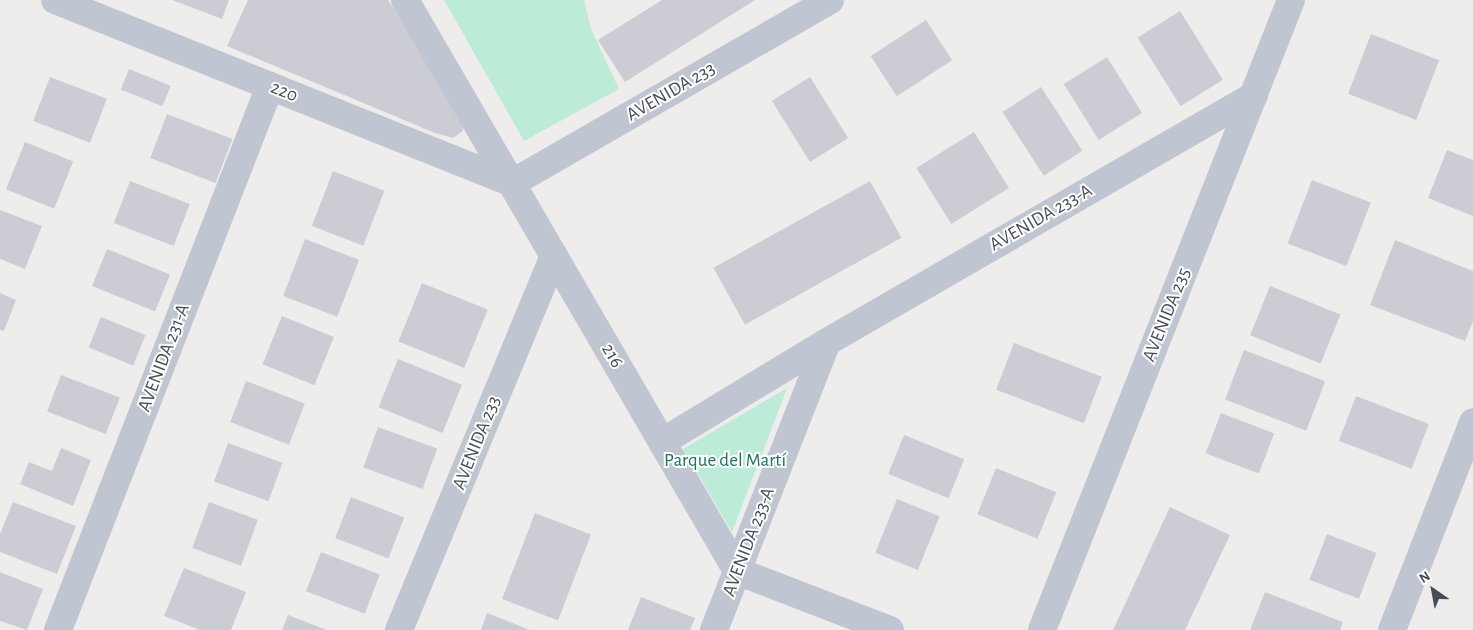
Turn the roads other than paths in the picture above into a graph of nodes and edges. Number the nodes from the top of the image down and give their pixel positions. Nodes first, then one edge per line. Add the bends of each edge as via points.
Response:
1 (55, 0) edge
2 (405, 0) edge
3 (830, 0) edge
4 (1292, 0) edge
5 (270, 86) junction
6 (1254, 95) junction
7 (512, 183) junction
8 (554, 256) junction
9 (827, 342) junction
10 (1473, 422) edge
11 (662, 442) junction
12 (737, 571) junction
13 (58, 630) edge
14 (399, 630) edge
15 (714, 630) edge
16 (890, 630) edge
17 (1042, 630) edge
18 (1392, 630) edge

1 - 5 street, 220
2 - 7 street, 216
3 - 7 street, AVENIDA 233
4 - 6 street, AVENIDA 235
5 - 7 street, 220
5 - 13 street, AVENIDA 231-A
6 - 9 street, AVENIDA 233-A
6 - 17 street, AVENIDA 235
7 - 8 street, 216
8 - 11 street, 216
8 - 14 street, AVENIDA 233
9 - 11 street, AVENIDA 233-A
9 - 12 street, AVENIDA 233-A
10 - 18 street
11 - 12 street, 216
12 - 15 street, AVENIDA 233-A
12 - 16 street

